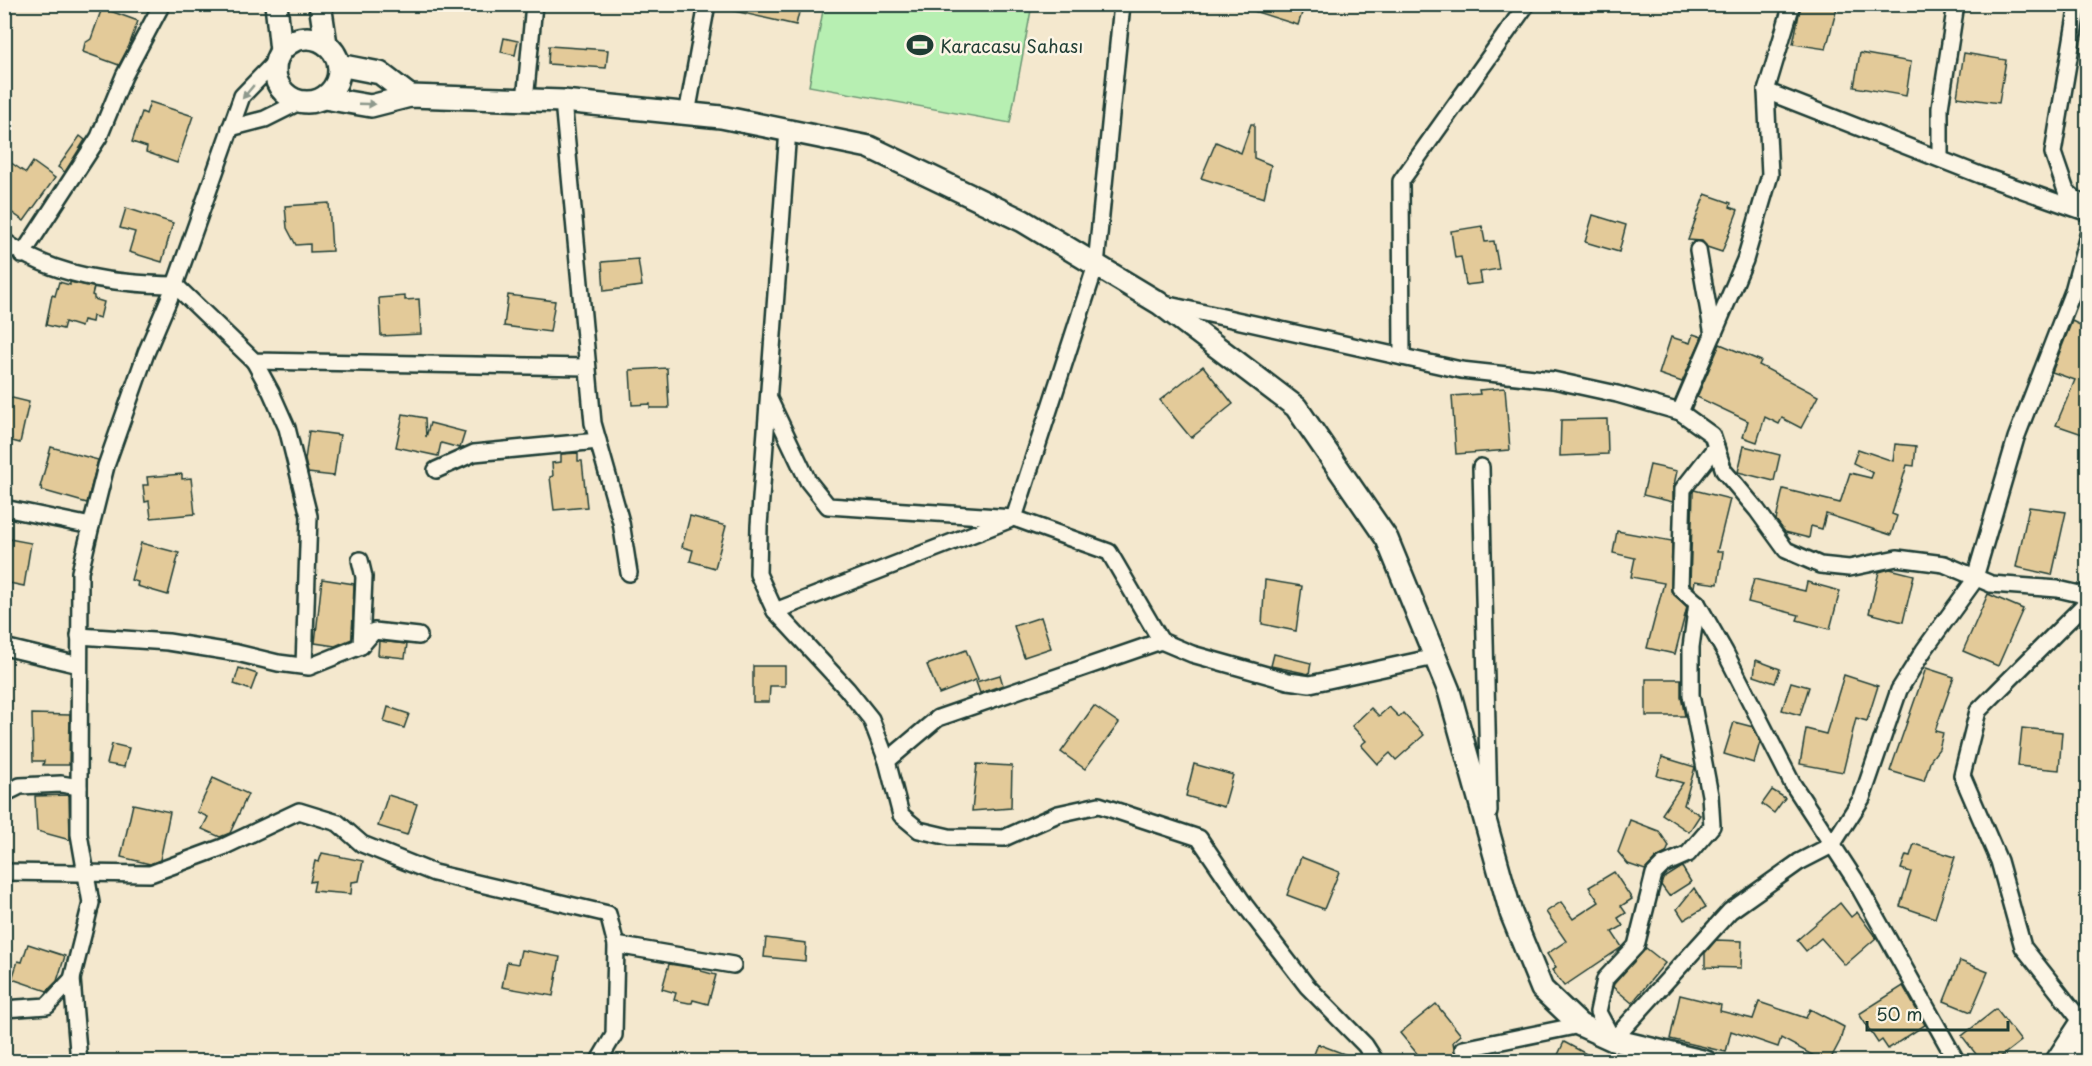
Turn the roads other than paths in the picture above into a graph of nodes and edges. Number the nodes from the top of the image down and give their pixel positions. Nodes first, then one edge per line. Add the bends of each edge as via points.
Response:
1 (162, 4) edge
2 (276, 4) edge
3 (320, 4) edge
4 (534, 4) edge
5 (706, 4) edge
6 (1122, 4) edge
7 (1527, 4) edge
8 (1792, 4) edge
9 (1956, 4) edge
10 (2078, 4) edge
11 (326, 44) junction
12 (278, 56) junction
13 (339, 65) junction
14 (1766, 91) junction
15 (410, 96) junction
16 (324, 98) junction
17 (525, 101) junction
18 (562, 101) junction
19 (299, 102) junction
20 (687, 114) junction
21 (230, 128) junction
22 (788, 130) junction
23 (1940, 158) junction
24 (2088, 211) edge
25 (2088, 235) edge
26 (4, 241) edge
27 (1698, 250) dead end
28 (22, 255) junction
29 (1096, 265) junction
30 (176, 285) junction
31 (1159, 303) junction
32 (1713, 335) junction
33 (1402, 357) junction
34 (254, 361) junction
35 (588, 367) junction
36 (768, 396) junction
37 (1680, 412) junction
38 (598, 441) junction
39 (1716, 447) junction
40 (1481, 467) dead end
41 (436, 470) dead end
42 (4, 508) edge
43 (1014, 518) junction
44 (91, 526) junction
45 (360, 560) dead end
46 (629, 573) dead end
47 (1975, 577) junction
48 (2088, 596) edge
49 (2088, 602) edge
50 (1697, 603) junction
51 (775, 611) junction
52 (79, 636) junction
53 (418, 636) dead end
54 (1161, 641) junction
55 (361, 646) junction
56 (4, 647) edge
57 (1435, 657) junction
58 (79, 665) junction
59 (304, 666) junction
60 (887, 761) junction
61 (79, 787) junction
62 (4, 794) edge
63 (1489, 832) junction
64 (1832, 845) junction
65 (4, 872) edge
66 (84, 873) junction
67 (616, 945) junction
68 (733, 965) dead end
69 (72, 979) junction
70 (4, 1009) edge
71 (2085, 1017) edge
72 (1580, 1025) junction
73 (1613, 1040) junction
74 (1463, 1049) dead end
75 (79, 1062) edge
76 (598, 1062) edge
77 (1376, 1062) edge
78 (1706, 1062) edge
79 (1957, 1062) edge
80 (2055, 1062) edge
81 (2076, 1062) edge

1 - 28 street via 124,76 99,137
2 - 12 main road
3 - 11 main road
4 - 17 street
5 - 20 street
6 - 29 street
7 - 33 street via 1401,181
8 - 14 street
9 - 23 street via 1940,108
10 - 24 street via 2053,153 2066,190
11 - 12 main road via 302,38 290,42
11 - 13 main road
12 - 19 main road via 275,75 279,86
12 -> 21 street via 242,96
13 - 15 main road via 380,73
13 - 16 main road via 339,78
14 - 23 street
14 - 32 street via 1770,175 1745,260
16 -> 15 main road via 371,106
15 - 17 main road
16 - 19 main road
17 - 18 main road
18 - 20 main road
18 - 35 street
19 - 21 street
20 - 22 main road
21 - 30 street
22 - 29 main road via 869,147 1023,221
22 - 36 street
23 - 24 street
25 - 47 street via 2073,291 2016,438
26 - 28 street
27 - 32 street
28 - 30 street via 98,279
29 - 31 main road
29 - 43 street
30 - 34 street
30 - 44 street via 146,353 109,456
31 - 33 street
31 - 57 main road via 1296,407 1387,539
32 - 37 street
33 - 37 street via 1461,370 1553,380
34 - 35 street
34 - 59 street via 287,428 309,516
35 - 38 street
36 - 43 street via 808,481 828,506
36 - 51 street via 758,574
37 - 39 street via 1712,435
38 - 41 street via 474,453
38 - 46 street via 621,522
39 - 47 street via 1724,471 1786,550 1820,565 1849,567 1897,558 1944,564
39 - 50 street via 1683,489 1680,588
40 - 63 street
42 - 44 street
43 - 51 street
43 - 54 street via 1109,552
44 - 52 street via 80,572
45 - 55 street via 364,578
47 - 48 street via 1991,584 2058,589
47 - 64 street via 1899,690 1862,798
49 - 71 street via 1978,711 1962,775 1999,861 2023,947
50 - 64 street via 1792,783
50 - 73 street via 1691,647 1691,695 1712,826 1688,854 1663,865 1654,874 1636,946 1605,979 1598,1012
51 - 60 street via 871,719
52 - 58 street
52 - 59 street via 168,642
53 - 55 street via 374,631
54 - 57 street via 1192,654 1310,684
54 - 60 street via 938,718
55 - 59 street
56 - 58 street
57 - 63 main road via 1449,691
58 - 61 street
60 - 77 street via 901,815 919,830 949,837 1004,838 1058,814 1099,806 1199,838 1307,986 1365,1045
61 - 62 street via 20,786
61 - 66 street
63 - 72 main road via 1510,913 1542,989
64 - 73 street via 1799,862 1730,911
64 - 79 street
65 - 66 street
66 - 67 street via 150,874 223,847 299,811 338,824 362,844 434,873 608,914
66 - 69 street via 91,903
67 - 68 street
67 - 76 street via 614,1035
69 - 70 street via 47,1006
69 - 75 street
71 - 80 main road
71 - 81 street
72 - 73 main road
72 - 74 street
73 - 78 main road

